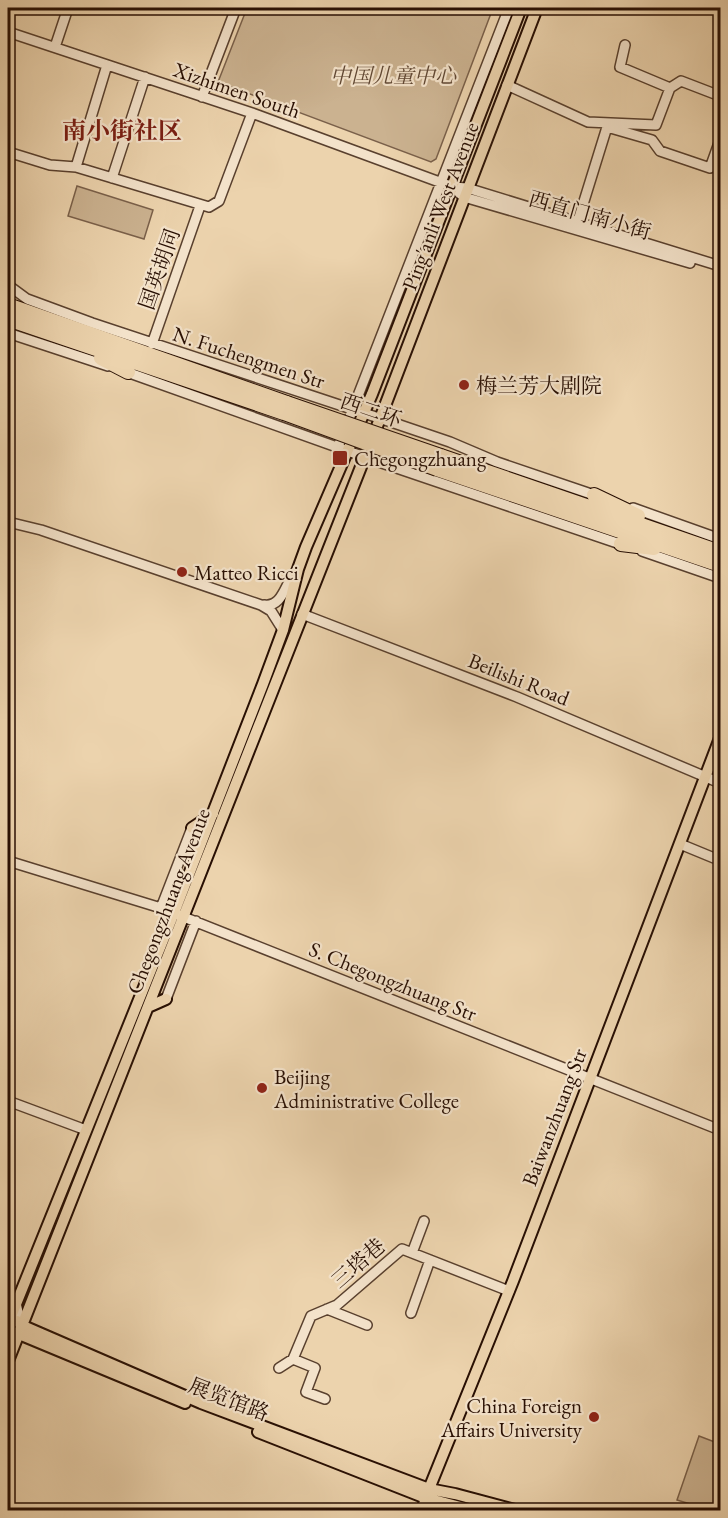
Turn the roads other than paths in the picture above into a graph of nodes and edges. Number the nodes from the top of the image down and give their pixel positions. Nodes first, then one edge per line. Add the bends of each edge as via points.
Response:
1 (68, 8) edge
2 (236, 8) edge
3 (508, 8) edge
4 (521, 8) edge
5 (537, 8) edge
6 (8, 32) edge
7 (625, 45) dead end
8 (55, 47) junction
9 (107, 65) junction
10 (145, 77) junction
11 (507, 85) junction
12 (670, 88) junction
13 (720, 96) edge
14 (202, 97) junction
15 (252, 113) junction
16 (720, 140) edge
17 (8, 152) edge
18 (76, 167) junction
19 (112, 178) junction
20 (441, 183) junction
21 (453, 187) junction
22 (466, 192) junction
23 (200, 206) junction
24 (576, 225) junction
25 (720, 266) edge
26 (720, 272) edge
27 (8, 285) edge
28 (8, 305) edge
29 (8, 319) edge
30 (8, 333) edge
31 (62, 338) junction
32 (152, 344) junction
33 (128, 372) junction
34 (285, 408) junction
35 (358, 411) junction
36 (380, 418) junction
37 (343, 449) junction
38 (365, 456) junction
39 (594, 495) junction
40 (8, 522) edge
41 (720, 539) edge
42 (621, 544) junction
43 (689, 548) junction
44 (720, 552) edge
45 (720, 565) edge
46 (298, 569) junction
47 (720, 579) edge
48 (261, 605) junction
49 (302, 614) junction
50 (283, 630) junction
51 (720, 738) edge
52 (705, 777) junction
53 (720, 783) edge
54 (213, 814) junction
55 (192, 828) joint
56 (680, 844) junction
57 (714, 858) dead end
58 (8, 862) edge
59 (160, 908) junction
60 (179, 915) junction
61 (196, 921) junction
62 (166, 999) joint
63 (148, 1007) junction
64 (589, 1078) junction
65 (8, 1101) edge
66 (86, 1130) junction
67 (720, 1130) edge
68 (424, 1221) dead end
69 (412, 1252) junction
70 (430, 1260) junction
71 (509, 1291) junction
72 (12, 1301) edge
73 (327, 1309) junction
74 (411, 1313) dead end
75 (9, 1317) edge
76 (367, 1325) dead end
77 (14, 1331) edge
78 (8, 1340) edge
79 (293, 1359) junction
80 (8, 1361) edge
81 (279, 1368) dead end
82 (325, 1399) dead end
83 (428, 1493) junction
84 (422, 1510) edge
85 (471, 1510) edge
86 (515, 1510) edge

1 - 8 street
2 - 14 street
3 - 20 street
4 - 21 main road, Ping'anli West Avenue
5 - 11 main road, Ping'anli West Avenue
6 - 8 street, Xizhimen South
7 - 12 street via 620,67
8 - 9 street, Xizhimen South
9 - 10 street, Xizhimen South
9 - 18 street
10 - 14 street, Xizhimen South
10 - 19 street
11 - 12 street via 588,122 656,124
11 - 22 main road, Ping'anli West Avenue
12 - 13 street via 681,81
14 - 15 street, Xizhimen South
15 - 20 street, Xizhimen South
15 - 23 street via 219,201 209,207
16 - 24 street via 710,168 660,151 652,140 607,127
17 - 18 street via 50,165
18 - 19 street
19 - 23 street
20 - 21 street, Xizhimen South
20 - 35 street
21 - 22 street, 西直门南小街
21 - 35 main road, Ping'anli West Avenue
22 - 24 street, 西直门南小街
22 - 36 main road, Ping'anli West Avenue
23 - 32 street, 国英胡同
24 - 25 street
24 - 26 street, 西直门南小街
27 - 32 street, N. Fuchengmen Str via 27,299
28 - 34 highway, 西二环
29 - 31 highway, 西二环
30 - 33 street
31 - 33 highway
31 - 34 highway, 西二环
32 - 35 street, N. Fuchengmen Str
33 - 37 street
34 - 43 highway, 西二环, bridge
35 - 36 street, N. Fuchengmen Str
35 - 37 main road, Ping'anli West Avenue
36 - 38 main road, Ping'anli West Avenue
36 - 39 street, N. Fuchengmen Str
37 - 38 street
37 - 46 main road, Chegongzhuang Avenue
38 - 42 street
38 - 49 main road, Chegongzhuang Avenue
39 - 41 street, N. Fuchengmen Str
39 - 43 highway
40 - 48 street
42 - 43 highway
42 - 47 street
43 - 44 highway, 西二环
43 - 45 highway, 西二环
46 - 48 street via 291,574 276,604
46 - 50 main road, Chegongzhuang Avenue
48 - 50 street via 271,611
49 - 52 street, Beilishi Road via 517,697
49 - 60 main road, Chegongzhuang Avenue
50 - 54 main road, Chegongzhuang Avenue
51 - 52 main road, Baiwanzhuang Str
52 - 53 street, Beilishi Road
52 - 56 main road, Baiwanzhuang Str
54 - 55 main road
54 - 60 main road, Chegongzhuang Avenue
55 - 59 street
56 - 57 street
56 - 64 main road, Baiwanzhuang Str
58 - 59 street, S. Chegongzhuang Str
59 - 60 street, S. Chegongzhuang Str
60 - 61 street, S. Chegongzhuang Str
60 - 63 main road, Chegongzhuang Avenue
60 - 66 main road, Chegongzhuang Avenue
61 - 62 street
61 - 64 street, S. Chegongzhuang Str
62 - 63 main road
63 - 77 main road, Chegongzhuang Avenue
64 - 67 street, S. Chegongzhuang Str
64 - 71 main road, Baiwanzhuang Str
65 - 66 street
66 - 72 main road, Chegongzhuang Avenue
68 - 69 street, 三塔巷
69 - 70 street, 三塔巷
69 - 73 street, 三塔巷 via 402,1249 337,1305
70 - 71 street, 三塔巷
70 - 74 street
71 - 83 main road, Baiwanzhuang Str
72 - 75 main road, Chegongzhuang Avenue
72 - 77 street
73 - 76 street, 三塔巷
73 - 79 street, 三塔巷 via 311,1316
75 - 77 main road
77 - 78 street
77 - 80 main road, Chegongzhuang Avenue
77 - 83 main road, 展览馆路
79 - 81 street
79 - 82 street via 315,1368 306,1392
83 - 84 main road, Baiwanzhuang Str
83 - 85 main road
83 - 86 main road via 455,1494

